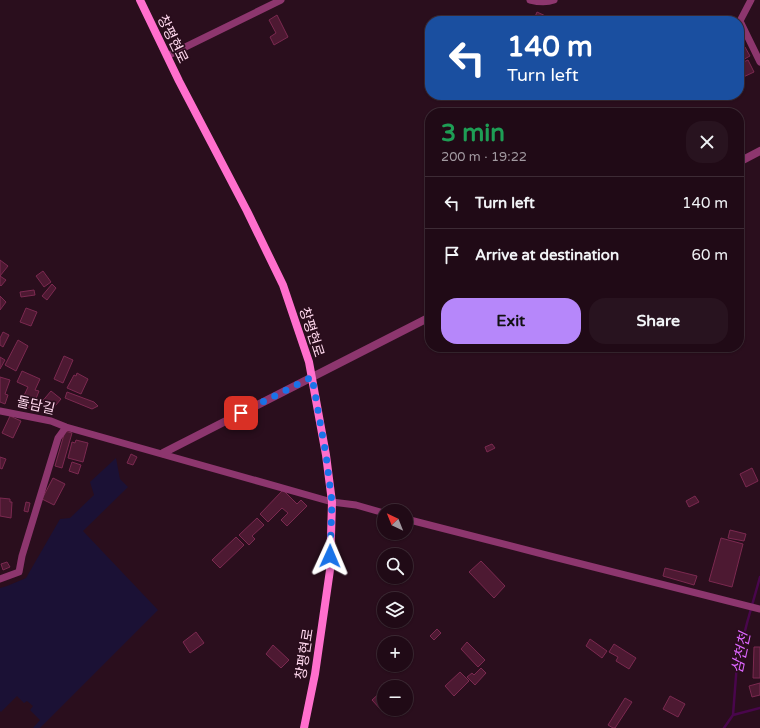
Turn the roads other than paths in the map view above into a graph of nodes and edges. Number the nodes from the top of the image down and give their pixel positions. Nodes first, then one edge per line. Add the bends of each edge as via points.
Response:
1 (140, 0) edge
2 (281, 0) edge
3 (530, 0) edge
4 (554, 0) edge
5 (751, 0) edge
6 (743, 16) edge
7 (744, 29) edge
8 (167, 56) junction
9 (760, 62) edge
10 (760, 151) edge
11 (744, 159) edge
12 (425, 320) edge
13 (312, 377) junction
14 (0, 411) edge
15 (66, 427) junction
16 (163, 453) junction
17 (332, 502) junction
18 (377, 511) edge
19 (413, 521) edge
20 (0, 579) edge
21 (759, 609) edge
22 (304, 728) edge

1 - 8 main road, 창평현로
2 - 8 street
3 - 4 street
5 - 6 street
7 - 9 street
8 - 13 main road, 창평현로 via 283,285
10 - 11 street
12 - 13 street
13 - 16 street
13 - 17 main road, 창평현로
14 - 15 street, 돌담길 via 51,421
15 - 16 street, 돌담길
15 - 20 street via 58,438 19,572
16 - 17 street, 돌담길
17 - 18 street, 돌담길
17 - 22 main road, 창평현로 via 330,570 315,674
19 - 21 street

